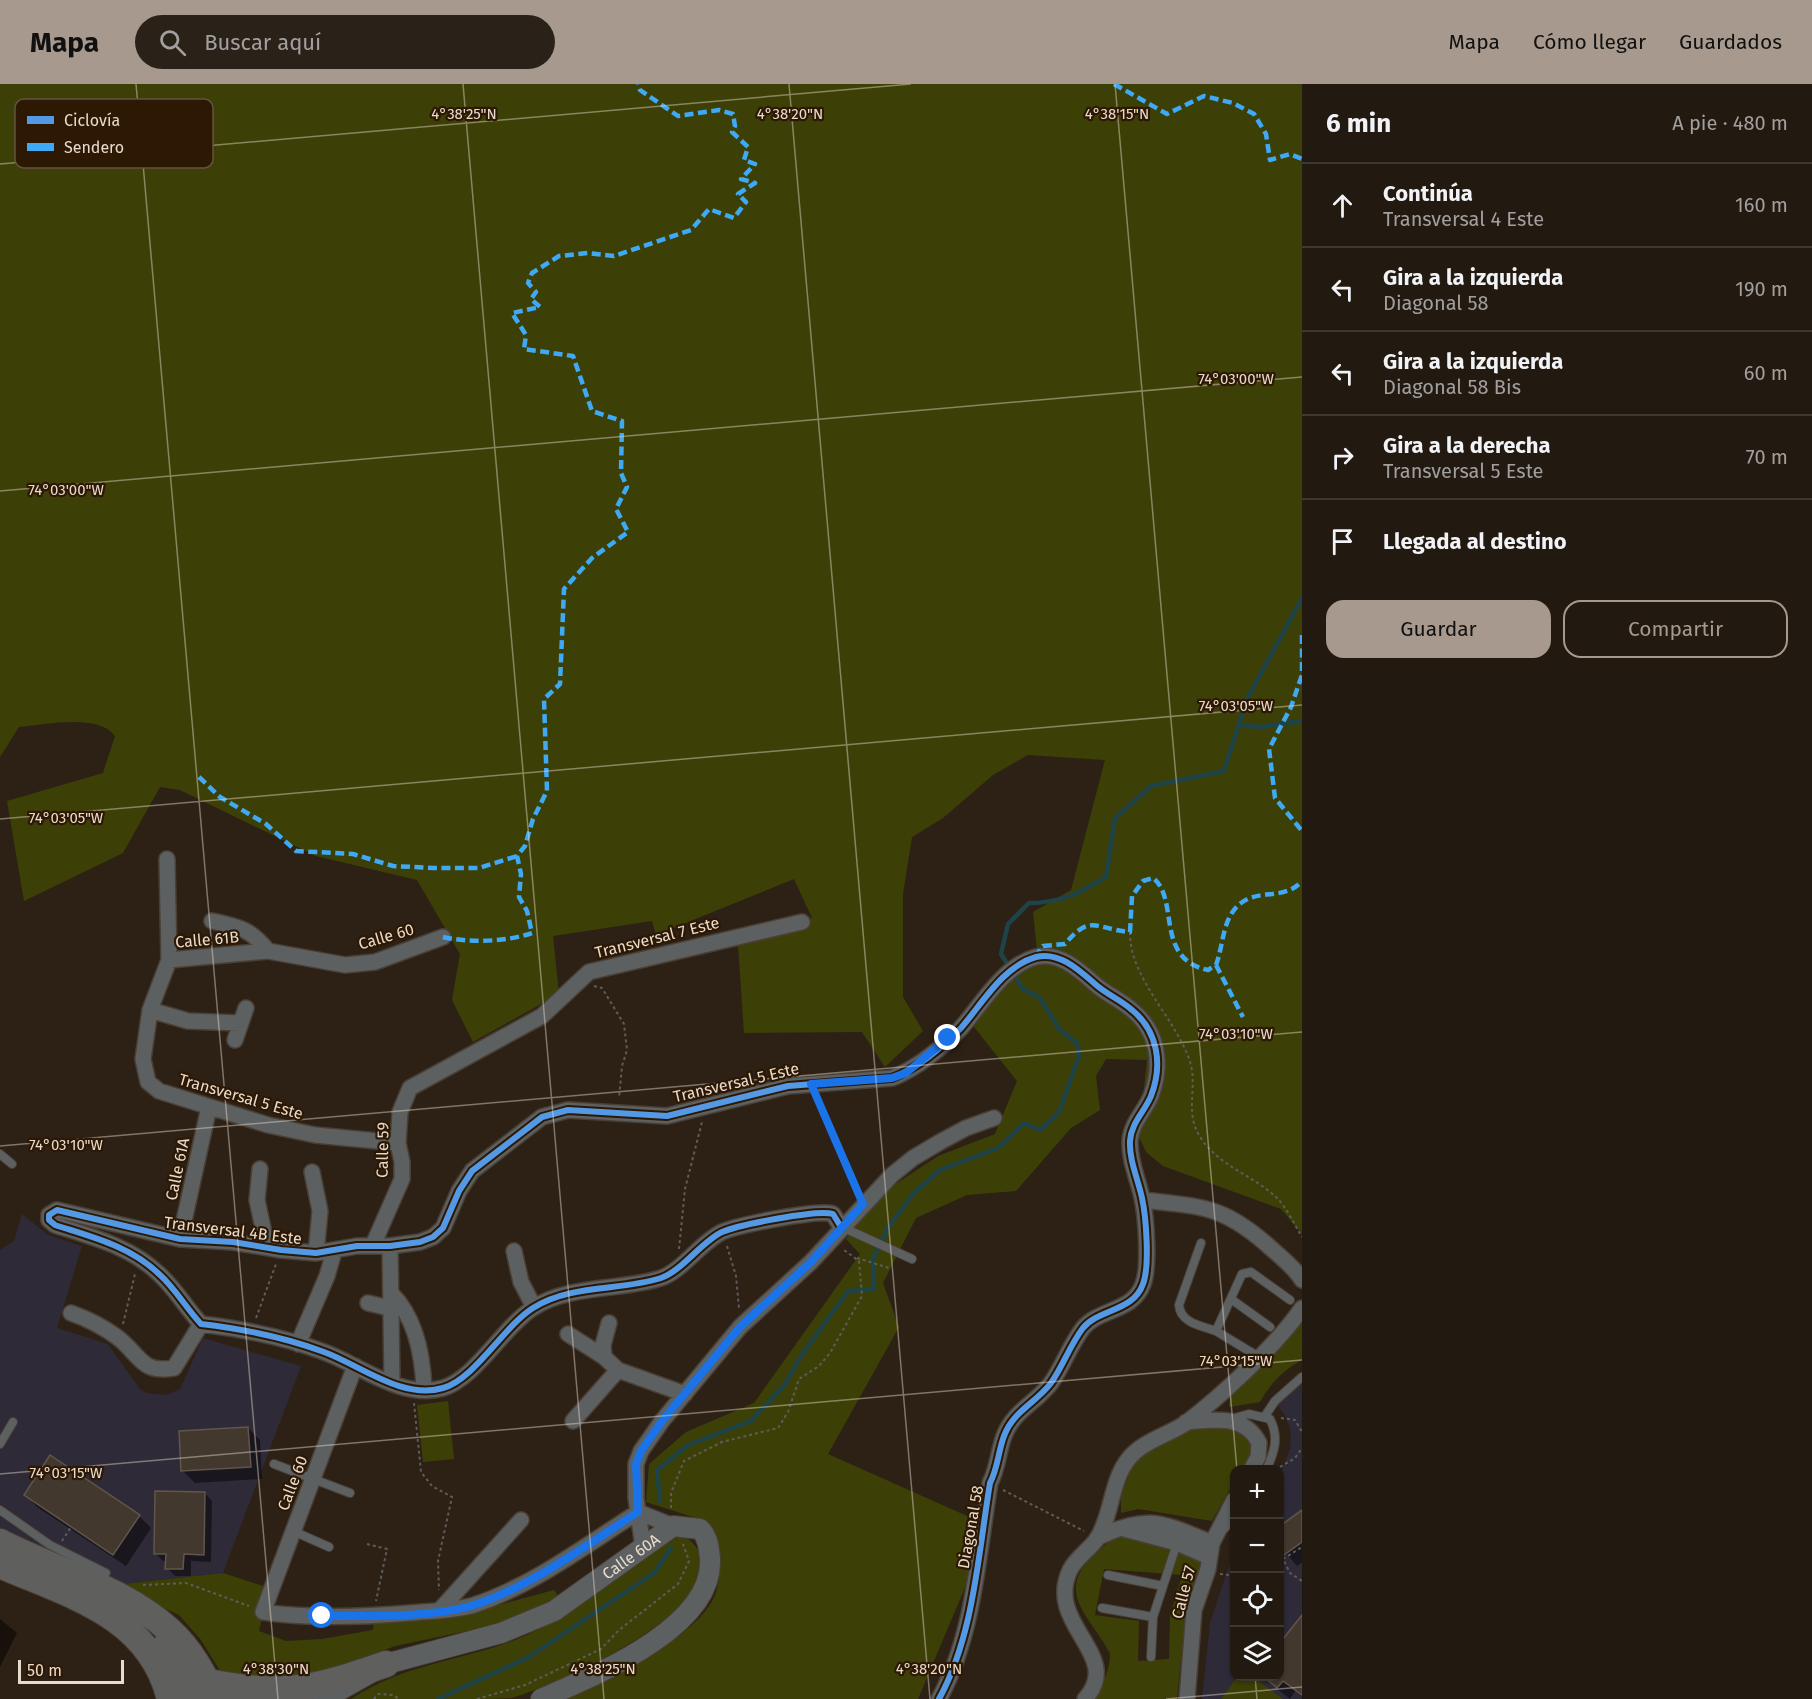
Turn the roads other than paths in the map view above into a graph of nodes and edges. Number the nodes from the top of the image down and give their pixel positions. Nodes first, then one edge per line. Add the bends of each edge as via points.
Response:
1 (167, 859) dead end
2 (212, 921) dead end
3 (802, 922) dead end
4 (443, 937) dead end
5 (268, 951) junction
6 (169, 960) junction
7 (246, 1008) dead end
8 (150, 1010) junction
9 (240, 1023) junction
10 (235, 1040) dead end
11 (148, 1082) joint
12 (410, 1088) joint
13 (209, 1107) junction
14 (994, 1118) dead end
15 (398, 1143) junction
16 (0, 1154) edge
17 (12, 1164) dead end
18 (260, 1169) dead end
19 (312, 1172) dead end
20 (1143, 1200) junction
21 (836, 1233) junction
22 (180, 1239) junction
23 (1201, 1243) dead end
24 (373, 1245) junction
25 (390, 1246) junction
26 (274, 1249) junction
27 (514, 1251) dead end
28 (334, 1252) junction
29 (316, 1253) junction
30 (912, 1258) dead end
31 (1302, 1280) edge
32 (1231, 1299) junction
33 (390, 1300) junction
34 (368, 1303) dead end
35 (1296, 1304) edge
36 (534, 1307) junction
37 (71, 1313) dead end
38 (609, 1323) dead end
39 (201, 1324) junction
40 (1270, 1327) dead end
41 (1216, 1331) junction
42 (568, 1334) dead end
43 (298, 1344) junction
44 (604, 1357) junction
45 (1259, 1357) junction
46 (355, 1366) junction
47 (618, 1370) junction
48 (1302, 1377) edge
49 (1233, 1381) junction
50 (392, 1382) junction
51 (418, 1390) junction
52 (685, 1394) junction
53 (1267, 1417) junction
54 (1227, 1420) junction
55 (573, 1421) dead end
56 (14, 1422) dead end
57 (1186, 1422) junction
58 (0, 1444) edge
59 (274, 1464) dead end
60 (1253, 1465) edge
61 (1268, 1465) edge
62 (313, 1479) junction
63 (350, 1493) dead end
64 (1230, 1509) edge
65 (0, 1510) edge
66 (638, 1512) junction
67 (1233, 1519) edge
68 (521, 1520) dead end
69 (673, 1526) junction
70 (1122, 1528) junction
71 (293, 1532) junction
72 (1097, 1538) junction
73 (1177, 1543) junction
74 (329, 1547) dead end
75 (643, 1547) junction
76 (1211, 1550) junction
77 (4, 1556) edge
78 (106, 1573) dead end
79 (1108, 1575) dead end
80 (1163, 1586) junction
81 (126, 1604) junction
82 (1102, 1608) dead end
83 (439, 1611) junction
84 (1153, 1617) junction
85 (1151, 1657) dead end
86 (386, 1664) junction
87 (204, 1693) edge
88 (170, 1699) edge
89 (324, 1699) edge
90 (541, 1699) edge
91 (939, 1699) edge
92 (1085, 1699) edge
93 (1187, 1699) edge

1 - 6 street
2 - 5 street via 245,929
3 - 12 street, Transversal 7 Este via 589,972 542,1016
4 - 5 street, Calle 60 via 375,962 345,965
5 - 6 street, Calle 61B
6 - 8 street, Calle 61B
7 - 9 street
8 - 9 street via 188,1021
8 - 11 street, Calle 61B via 143,1059
9 - 10 street
11 - 13 street, Transversal 5 Este via 159,1091
12 - 15 street, Calle 59 via 400,1112
13 - 15 street, Transversal 5 Este via 315,1135
13 - 22 street, Calle 61A
14 - 21 street via 966,1128 913,1158
15 - 24 street, Calle 59 via 402,1179
16 - 17 lane
18 - 26 street via 257,1200
19 - 29 street via 320,1211
20 - 25 street, Transversal 5 Este via 1130,1140 1156,1079 1158,1061 1151,1033 1132,1009 1062,959 1047,956 1024,963 1003,978 960,1028 906,1073 892,1078 788,1086 667,1116 568,1110 542,1117 472,1171 443,1228 433,1237
20 - 31 street via 1199,1207 1231,1216 1266,1243
20 - 91 street, Diagonal 58 via 1144,1284 1135,1298 1084,1327 1051,1383 1018,1410 1004,1436 990,1484 958,1655
21 - 30 lane via 878,1243
21 - 36 street via 833,1214 808,1212 723,1232 664,1277 553,1299
21 - 52 street via 740,1327
22 - 26 street, Transversal 4B Este
22 - 39 street, Transversal 4B Este via 57,1210 49,1215 55,1225 123,1248 140,1258 160,1274
23 - 41 lane via 1179,1313 1184,1319
24 - 25 street, Transversal 4B Este
24 - 28 street, Transversal 4B Este
25 - 33 street
26 - 29 street, Transversal 4B Este
27 - 36 street via 521,1282
28 - 29 street, Transversal 4B Este
28 - 43 street
32 - 35 lane via 1246,1271
32 - 40 lane
32 - 41 lane
33 - 34 street
33 - 50 street
33 - 51 street via 402,1304 423,1359
35 - 45 street
36 - 51 street via 460,1378 443,1388
37 - 39 street via 91,1320 119,1338 144,1365 160,1370 174,1368
38 - 44 street
39 - 43 street via 251,1330
41 - 45 lane
42 - 44 street
43 - 46 street
44 - 47 street
45 - 49 street
46 - 50 street
46 - 62 street, Calle 60
47 - 52 street
47 - 55 street
48 - 53 lane via 1275,1401
49 - 54 street via 1223,1401
49 - 57 street
50 - 51 street
52 - 66 street via 641,1451 636,1464
53 - 54 lane via 1249,1414
53 - 61 lane via 1276,1437
54 - 57 street
54 - 60 street via 1247,1427 1256,1437 1259,1450
56 - 58 lane
57 - 72 street via 1128,1459
59 - 62 lane
62 - 63 lane
62 - 71 street, Calle 60
64 - 76 street, Calle 57
65 - 78 lane via 50,1545
66 - 69 street
66 - 75 street
66 - 83 street via 522,1583 474,1605
67 - 76 lane
68 - 83 street
69 - 75 street, Calle 60A
69 - 90 street, Calle 60A via 700,1529 707,1540 707,1585 692,1607 670,1629 637,1652
70 - 72 street
70 - 73 street
70 - 76 street via 1155,1522
71 - 74 lane
71 - 83 street, Calle 60 via 263,1612 373,1616
72 - 92 street via 1071,1570 1065,1599 1073,1625 1096,1663 1095,1684
73 - 76 street
73 - 80 lane
75 - 86 street, Calle 60A via 579,1596 534,1622
76 - 93 street, Calle 57 via 1194,1610
77 - 81 main road
79 - 80 lane
80 - 84 lane
81 - 87 main road via 143,1615 164,1640 182,1672
81 - 88 main road via 133,1635 155,1664
82 - 84 lane
84 - 85 lane
86 - 87 main road via 303,1689
86 - 89 street, Calle 60A

